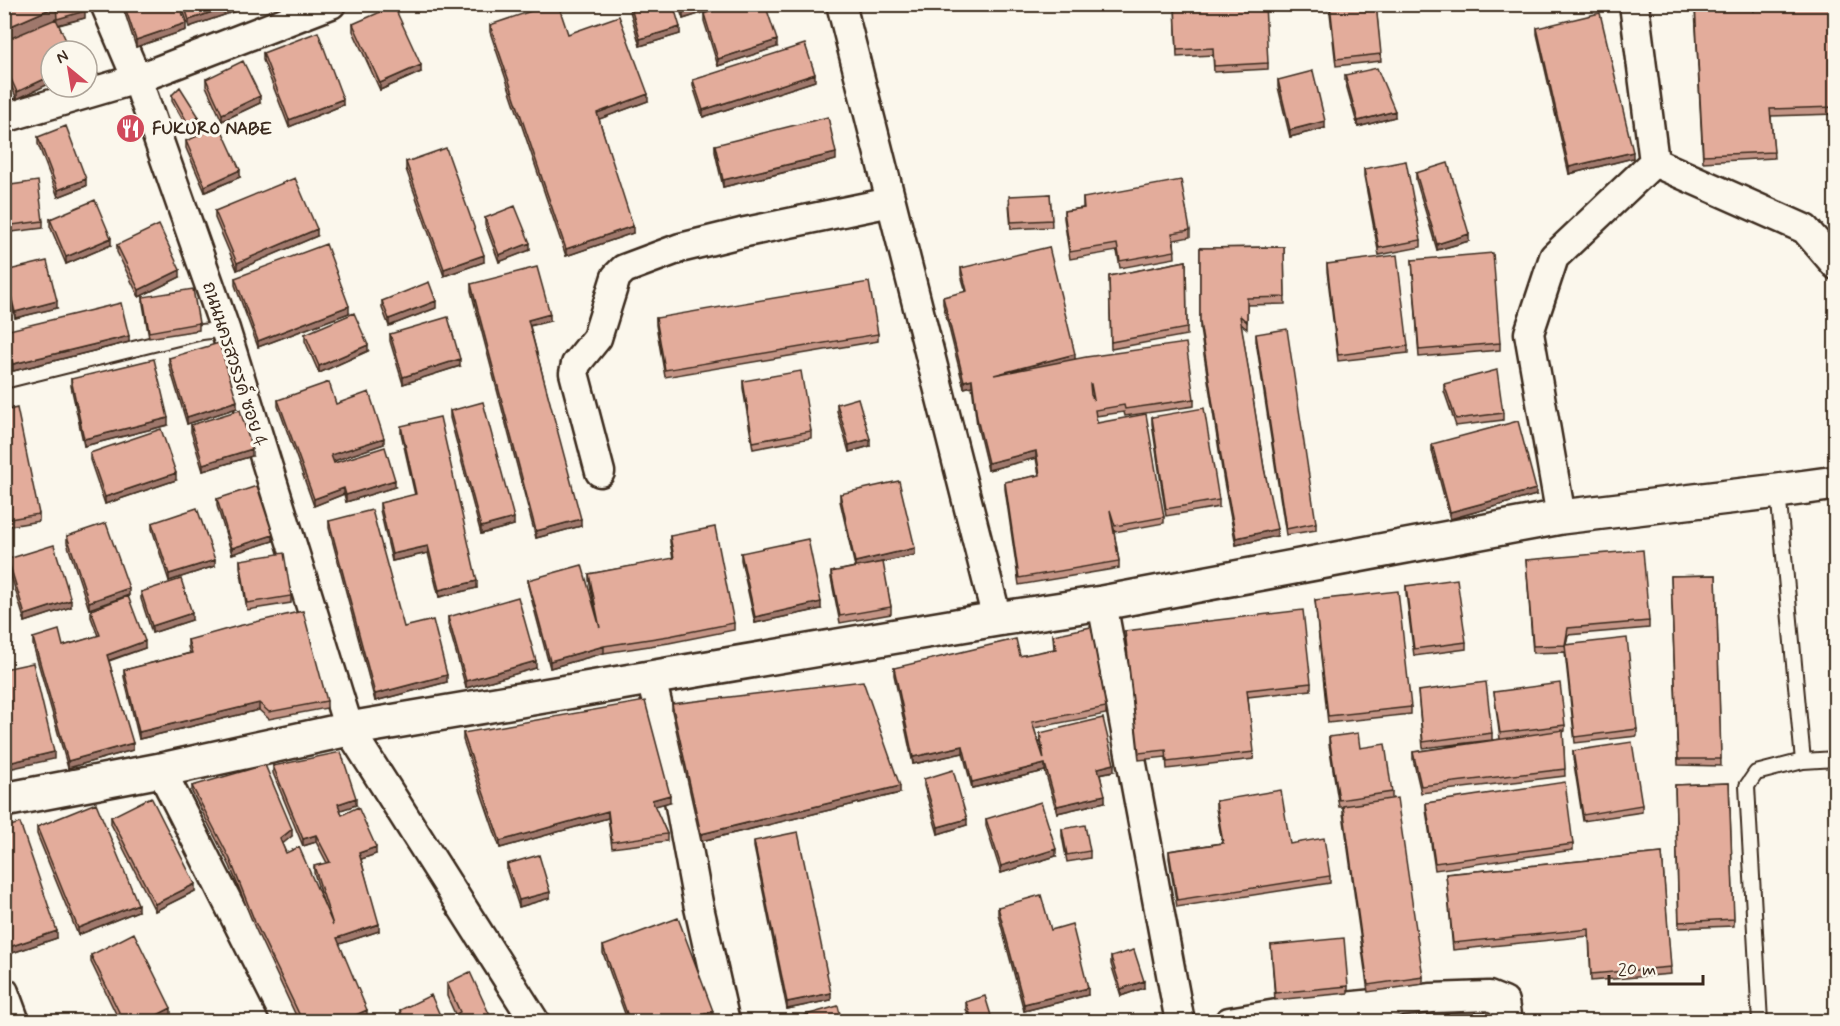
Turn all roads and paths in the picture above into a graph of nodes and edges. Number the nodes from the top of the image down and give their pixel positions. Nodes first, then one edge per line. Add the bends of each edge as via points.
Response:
1 (105, 4) edge
2 (840, 4) edge
3 (1634, 4) edge
4 (325, 6) edge
5 (137, 79) junction
6 (4, 118) edge
7 (1654, 162) junction
8 (891, 202) junction
9 (1836, 265) edge
10 (225, 329) junction
11 (4, 381) edge
12 (600, 472) dead end
13 (1836, 483) edge
14 (1778, 491) junction
15 (1562, 517) junction
16 (1102, 603) junction
17 (997, 619) junction
18 (651, 678) junction
19 (349, 729) junction
20 (1836, 759) edge
21 (1803, 761) junction
22 (162, 770) junction
23 (4, 800) edge
24 (4, 992) edge
25 (15, 1022) edge
26 (288, 1022) edge
27 (535, 1022) edge
28 (725, 1022) edge
29 (1180, 1022) edge
30 (1229, 1022) edge
31 (1507, 1022) edge
32 (1760, 1022) edge

1 - 5 street, ถนนนครสวรรค์ ซอย 4
2 - 8 street
3 - 7 street
4 - 5 street
5 - 6 street
5 - 10 street, ถนนนครสวรรค์ ซอย 4
7 - 9 street via 1805,229
7 - 15 street via 1554,257 1529,333
8 - 12 street via 690,246 624,269 616,277 597,338 576,364 574,373
8 - 17 street
10 - 11 lane
10 - 19 street, ถนนนครสวรรค์ ซอย 4
13 - 14 street
14 - 15 street
14 - 21 lane
15 - 16 street
16 - 17 street
16 - 29 street
17 - 18 street
18 - 19 street
18 - 28 street
19 - 22 street
19 - 27 street, ถนนนครสวรรค์ ซอย 4
20 - 21 lane
21 - 32 lane via 1756,773 1747,786
22 - 23 street
22 - 26 street
24 - 25 street
30 - 31 street via 1421,999 1490,996 1504,1002

